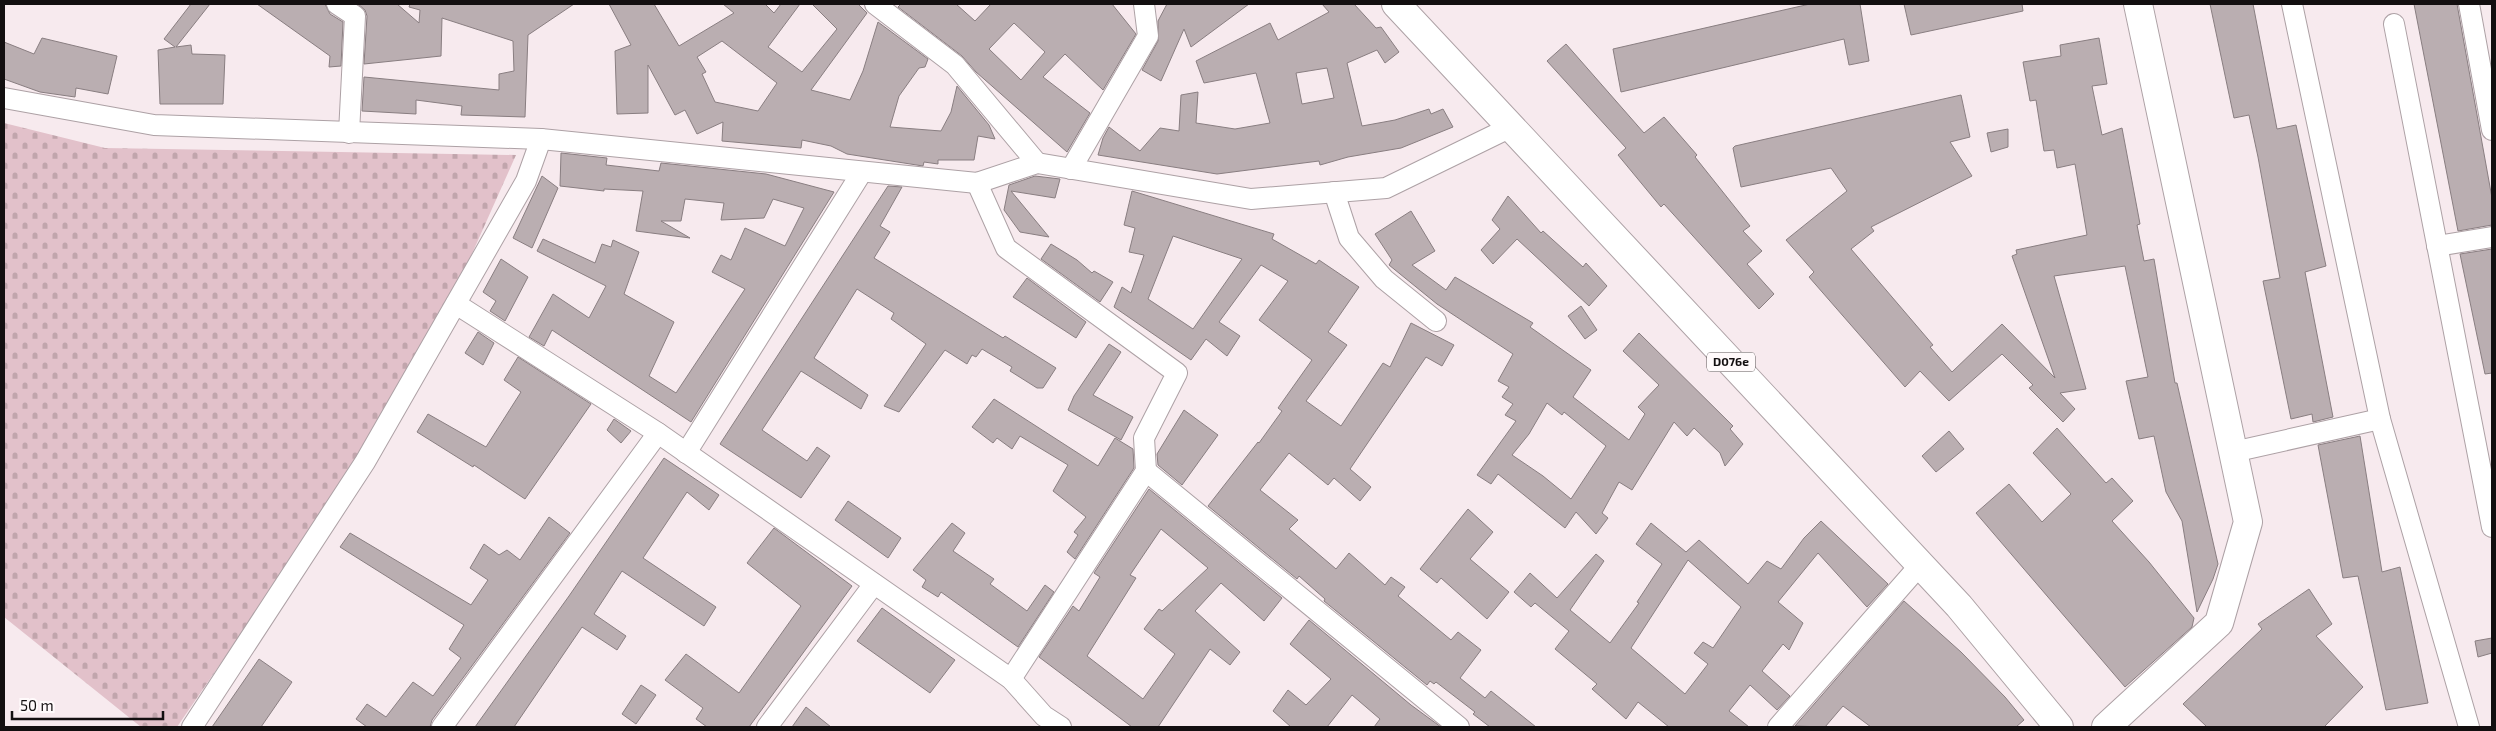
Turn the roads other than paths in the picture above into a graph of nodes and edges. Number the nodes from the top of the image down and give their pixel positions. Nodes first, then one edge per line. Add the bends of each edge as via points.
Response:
1 (337, 4) edge
2 (875, 4) edge
3 (1144, 4) edge
4 (1396, 4) edge
5 (2138, 4) edge
6 (2292, 4) edge
7 (2469, 4) edge
8 (2394, 24) dead end
9 (4, 98) edge
10 (1510, 127) junction
11 (2492, 130) edge
12 (349, 133) junction
13 (541, 140) junction
14 (1038, 163) junction
15 (1071, 169) junction
16 (862, 172) junction
17 (977, 183) junction
18 (1334, 192) junction
19 (2492, 237) edge
20 (2437, 246) junction
21 (456, 304) junction
22 (1436, 321) dead end
23 (2380, 419) junction
24 (658, 433) junction
25 (2233, 452) junction
26 (686, 453) junction
27 (1146, 471) junction
28 (2492, 527) edge
29 (1920, 565) junction
30 (874, 584) junction
31 (1011, 679) junction
32 (1040, 721) edge
33 (192, 727) edge
34 (442, 727) edge
35 (767, 727) edge
36 (1061, 727) edge
37 (1459, 727) edge
38 (1778, 727) edge
39 (2059, 727) edge
40 (2106, 727) edge
41 (2469, 727) edge

1 - 12 street via 355,16
2 - 14 street via 955,65
3 - 15 street via 1148,36
4 - 10 main road, D076e
5 - 25 main road
6 - 23 street
7 - 11 street
8 - 20 street
9 - 12 street via 154,125
10 - 18 street via 1386,188
10 - 29 main road, D076e
12 - 13 street
13 - 16 street
13 - 21 street via 526,181
14 - 15 street
14 - 17 street
15 - 18 street via 1251,199
16 - 17 street
16 - 26 street
17 - 27 street via 1006,248 1177,372 1144,438
18 - 22 street via 1349,238 1384,279
19 - 20 street
20 - 28 street
21 - 24 street
21 - 33 street via 365,462
23 - 25 street
23 - 41 street
24 - 26 street
24 - 34 street
25 - 40 main road via 2248,522 2219,623
26 - 30 street
27 - 31 street
27 - 37 street
29 - 38 street
29 - 39 main road, D076e via 1959,606
30 - 31 street
30 - 35 street
31 - 32 street
32 - 36 street

